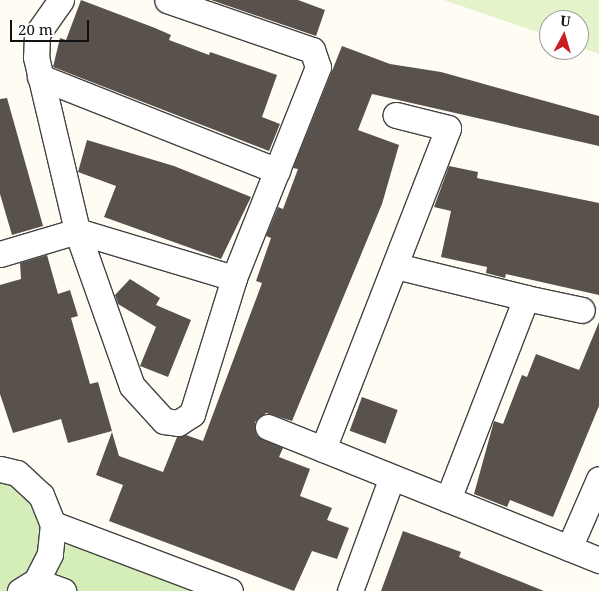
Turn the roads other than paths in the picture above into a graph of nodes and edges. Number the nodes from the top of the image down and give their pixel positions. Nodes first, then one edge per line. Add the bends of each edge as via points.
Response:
1 (61, 0) edge
2 (167, 0) edge
3 (40, 77) junction
4 (396, 115) dead end
5 (277, 171) junction
6 (77, 231) junction
7 (0, 254) edge
8 (396, 266) junction
9 (234, 278) junction
10 (526, 298) junction
11 (582, 310) dead end
12 (268, 427) dead end
13 (323, 449) junction
14 (0, 469) edge
15 (392, 477) junction
16 (599, 479) edge
17 (448, 499) junction
18 (53, 524) junction
19 (569, 548) junction
20 (599, 560) edge
21 (28, 586) edge
22 (63, 591) edge
23 (230, 591) edge
24 (350, 591) edge

1 - 3 street via 37,34
2 - 5 street via 315,53 318,66
3 - 5 street
3 - 6 street
4 - 8 street via 448,128
5 - 9 street
6 - 7 street
6 - 9 street
6 - 9 street via 132,386 164,421 178,423 192,414
8 - 10 street
8 - 13 street
10 - 11 street
10 - 17 street
12 - 13 street
13 - 15 street
14 - 18 street via 17,473 41,495
15 - 17 street
15 - 24 street
16 - 19 street
17 - 19 street
18 - 21 street via 50,554
18 - 23 street
19 - 20 street
21 - 22 street

